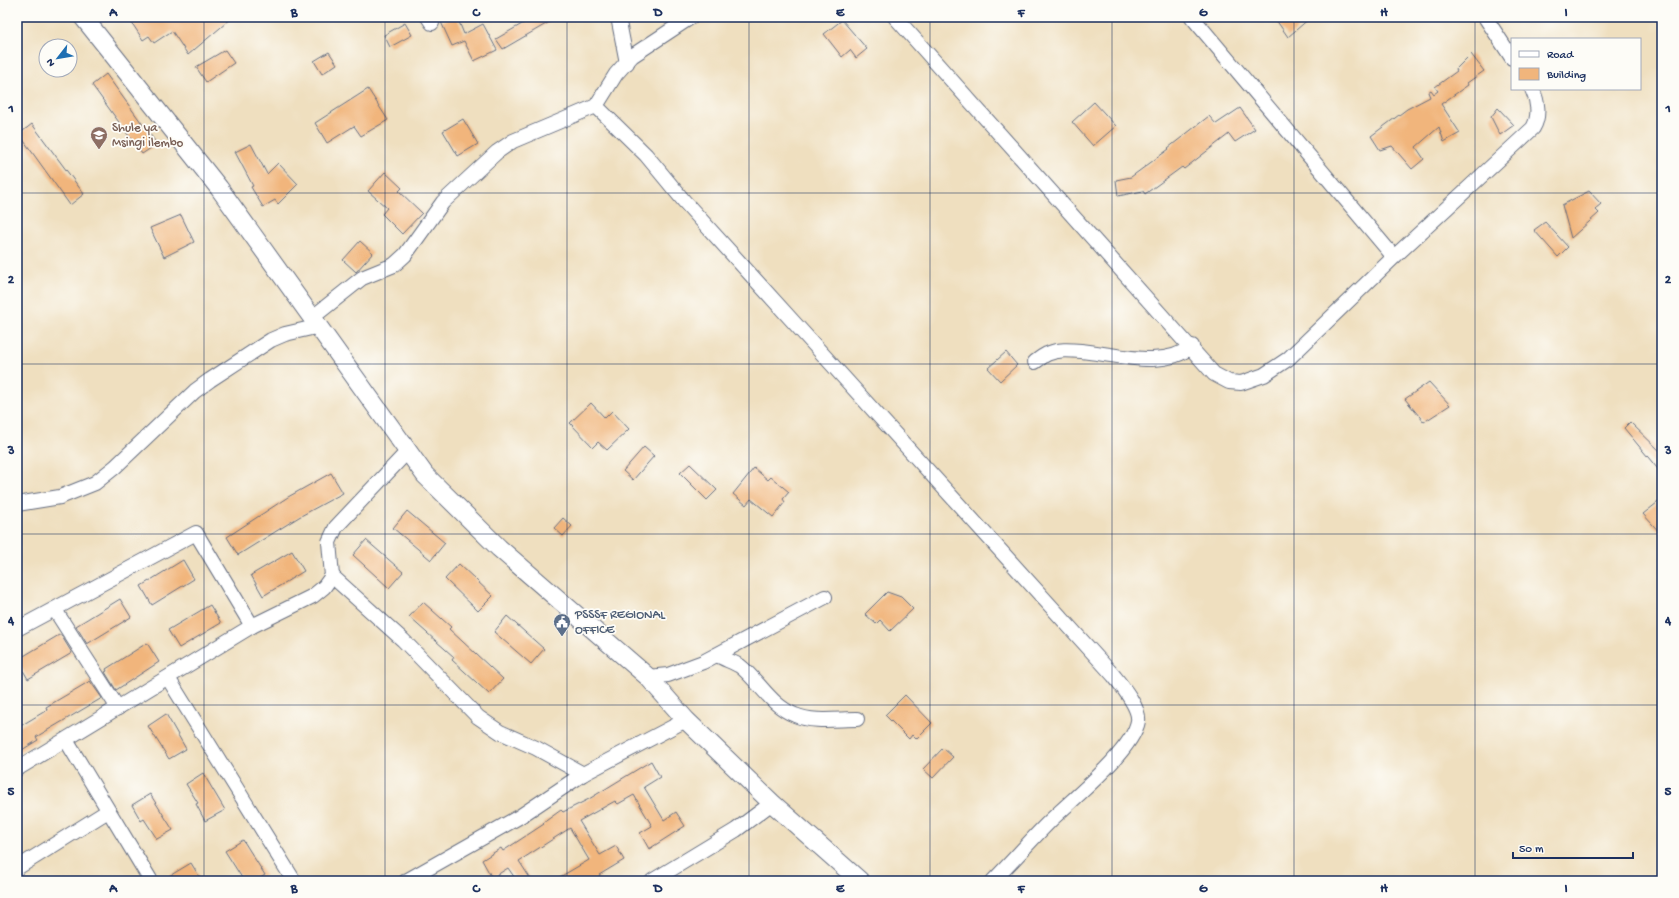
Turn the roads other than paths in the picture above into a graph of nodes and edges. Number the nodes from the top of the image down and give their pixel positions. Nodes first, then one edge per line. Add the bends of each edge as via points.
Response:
1 (83, 17) edge
2 (618, 17) edge
3 (691, 17) edge
4 (895, 17) edge
5 (1192, 17) edge
6 (1485, 17) edge
7 (1511, 56) edge
8 (627, 63) junction
9 (1532, 90) edge
10 (596, 106) junction
11 (1394, 257) junction
12 (317, 322) junction
13 (1192, 346) junction
14 (1035, 362) dead end
15 (407, 452) junction
16 (17, 504) edge
17 (332, 576) junction
18 (825, 597) dead end
19 (55, 610) junction
20 (252, 626) junction
21 (17, 629) edge
22 (718, 655) junction
23 (648, 677) junction
24 (168, 678) junction
25 (118, 708) junction
26 (857, 719) dead end
27 (686, 720) junction
28 (66, 740) junction
29 (17, 769) edge
30 (583, 774) junction
31 (772, 803) junction
32 (108, 811) junction
33 (17, 868) edge
34 (289, 879) edge
35 (151, 881) edge
36 (406, 881) edge
37 (652, 881) edge
38 (860, 881) edge
39 (994, 881) edge

1 - 12 street via 219,188
2 - 8 street
3 - 8 street via 650,44
4 - 13 street
5 - 11 street
6 - 7 street
8 - 10 street via 616,74
9 - 11 street via 1538,112 1533,128
10 - 12 street via 512,141 497,152 443,202 409,249 394,265 362,278
10 - 39 street via 646,155 689,206 1114,676 1130,698 1138,720 1132,736 1118,754
11 - 13 street via 1288,359 1251,381 1241,383 1222,379 1214,374
12 - 15 street
12 - 16 street via 271,340 210,380 195,391 115,467 95,482 60,497
13 - 14 street via 1183,354 1172,357 1147,358 1070,350 1048,354
15 - 17 street via 336,527 329,542
15 - 23 street via 425,475 499,548
17 - 20 street via 313,596
17 - 30 street via 403,640 478,717 500,732
18 - 22 street
19 - 20 street via 196,533
19 - 21 street
19 - 25 street
20 - 24 street
22 - 23 street via 684,670
22 - 26 street via 739,666 771,698 795,716
23 - 27 street
24 - 25 street
24 - 34 street
25 - 28 street
27 - 30 street
27 - 31 street
28 - 29 street
28 - 32 street
30 - 36 street via 519,817
31 - 37 street via 736,830
31 - 38 street
32 - 33 street
32 - 35 street

